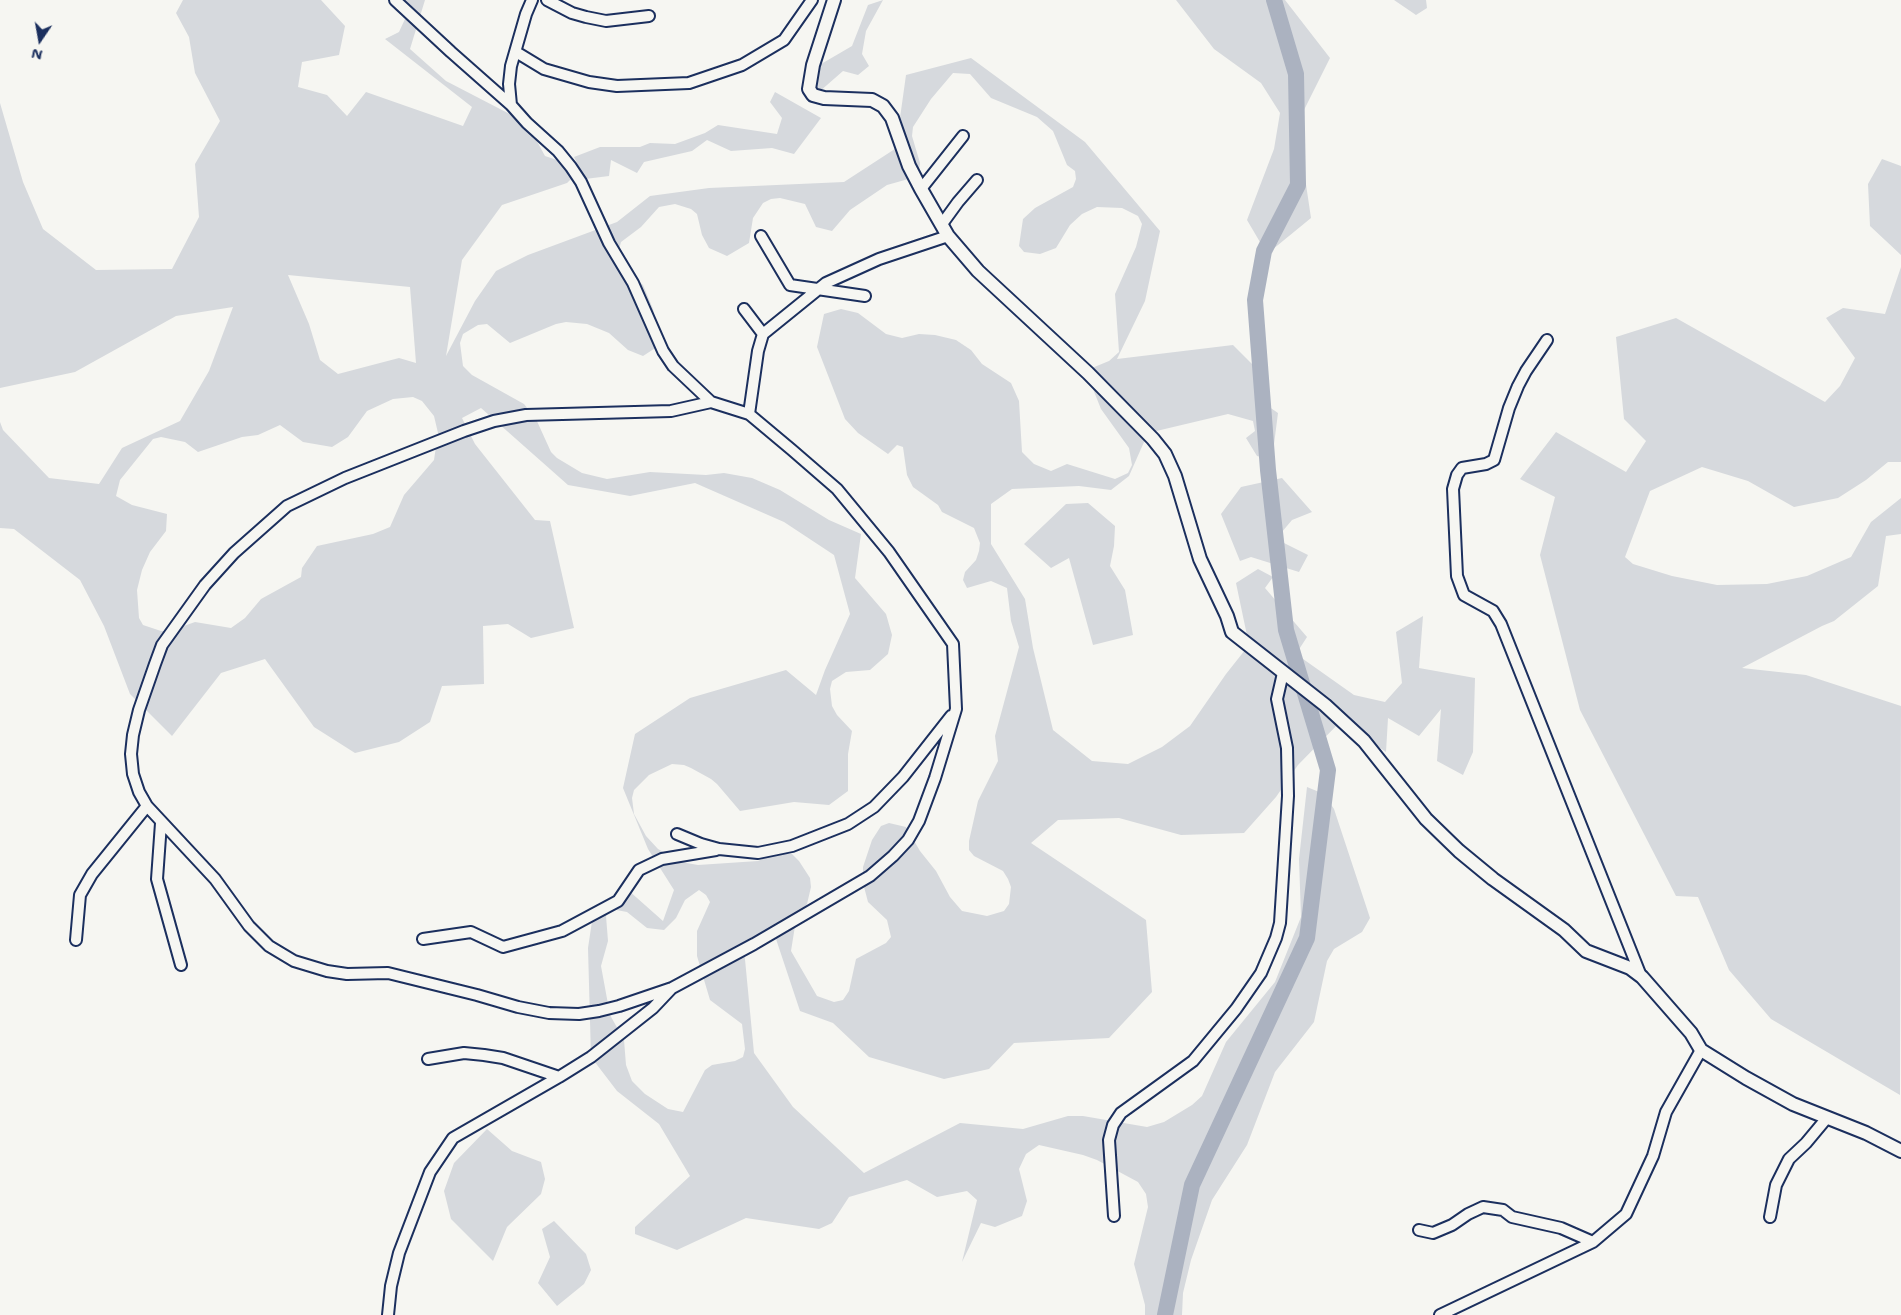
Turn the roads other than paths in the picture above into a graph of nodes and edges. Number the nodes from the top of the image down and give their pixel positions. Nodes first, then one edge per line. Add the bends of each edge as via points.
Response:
1 (395, 0) edge
2 (532, 0) edge
3 (548, 0) edge
4 (812, 0) edge
5 (834, 0) edge
6 (649, 16) dead end
7 (516, 52) junction
8 (511, 104) junction
9 (963, 136) dead end
10 (977, 180) dead end
11 (921, 189) junction
12 (942, 224) junction
13 (761, 236) dead end
14 (948, 236) junction
15 (815, 290) junction
16 (865, 296) dead end
17 (744, 309) dead end
18 (763, 334) junction
19 (1547, 340) dead end
20 (711, 402) junction
21 (749, 414) junction
22 (1283, 673) junction
23 (956, 709) junction
24 (146, 806) junction
25 (161, 823) junction
26 (677, 834) dead end
27 (719, 849) junction
28 (423, 939) dead end
29 (76, 940) dead end
30 (181, 965) dead end
31 (1642, 977) junction
32 (672, 988) junction
33 (1701, 1050) junction
34 (428, 1059) dead end
35 (559, 1077) junction
36 (1826, 1119) junction
37 (1901, 1151) edge
38 (1114, 1216) dead end
39 (1770, 1217) dead end
40 (1419, 1230) dead end
41 (1593, 1242) junction
42 (388, 1315) edge
43 (1440, 1315) edge

1 - 8 street
2 - 7 street
3 - 6 street via 586,18 606,21
4 - 7 street via 784,40 742,65 689,82 617,86 589,82 544,69
5 - 11 street via 813,65 809,89 813,95 824,98 872,100 883,106 892,118
7 - 8 street via 509,84
8 - 20 street via 571,167 633,283 663,350 673,366
9 - 11 street
10 - 12 street
11 - 12 street
12 - 14 street
13 - 15 street via 790,285
14 - 15 street via 879,259
14 - 22 street via 978,271 1088,373 1165,454 1175,476 1200,559 1232,632
15 - 16 street
15 - 18 street
17 - 18 street
18 - 21 street
19 - 31 street via 1518,386 1494,460 1462,468 1457,475 1454,489 1457,576 1464,595 1493,611 1501,624
20 - 21 street
20 - 24 street via 671,411 526,415 494,421 345,478 287,506 234,553 205,585 162,645 133,735 133,774
21 - 23 street via 837,489 889,552 953,644
22 - 31 street via 1364,741 1426,820 1459,852 1564,930 1586,951 1630,968
22 - 38 street via 1277,699 1287,748 1288,796 1280,923 1276,938 1246,995 1192,1061 1121,1113 1112,1125 1109,1140
23 - 27 street via 903,777 863,816 792,846 758,853
23 - 32 street via 919,822 893,856 870,876 822,905
24 - 25 street
24 - 29 street via 92,874 80,895
25 - 30 street via 157,879
25 - 32 street via 214,879 268,946 311,967 347,974 388,973 518,1007 564,1014 619,1006
26 - 27 street
27 - 28 street via 662,859 639,870 618,901 562,931 503,947 470,932
31 - 33 street via 1692,1033
32 - 35 street via 631,1026
33 - 36 street via 1785,1100
33 - 41 street via 1666,1112 1654,1156 1626,1214
34 - 35 street via 464,1053 484,1054
35 - 42 street via 453,1138 430,1172 402,1244 391,1286
36 - 37 street via 1866,1133
36 - 39 street via 1789,1159 1776,1185
40 - 41 street via 1433,1233 1483,1208 1502,1210 1512,1217 1561,1228
41 - 43 street

